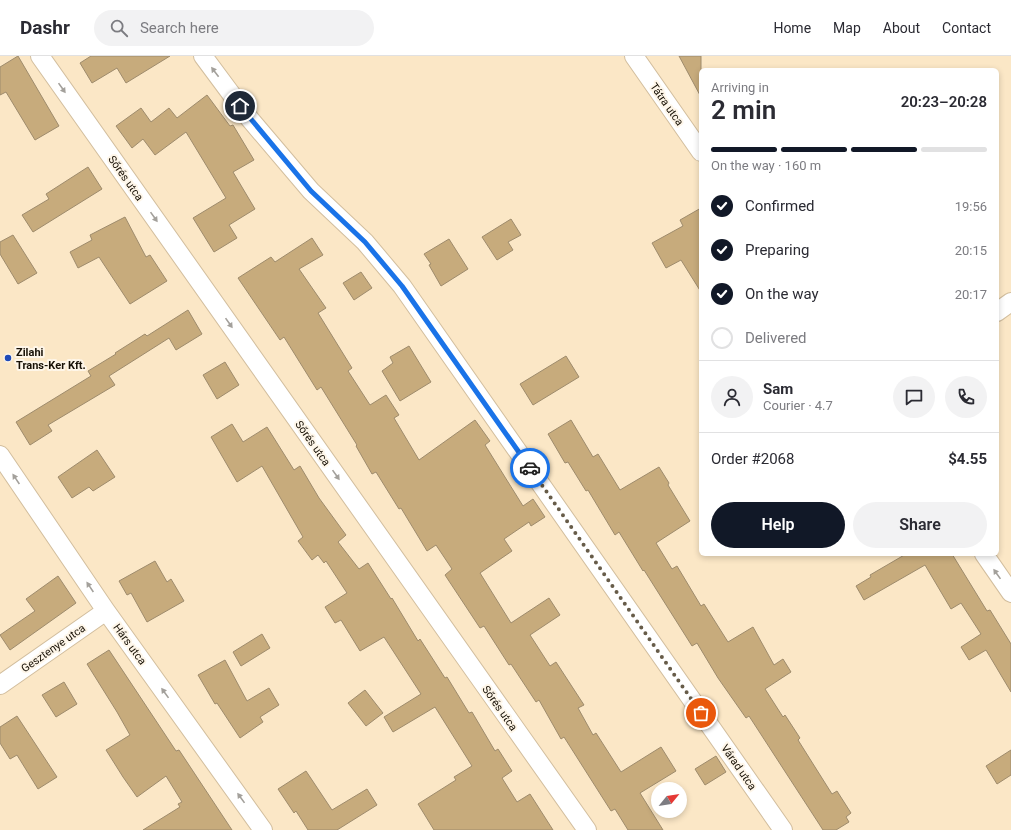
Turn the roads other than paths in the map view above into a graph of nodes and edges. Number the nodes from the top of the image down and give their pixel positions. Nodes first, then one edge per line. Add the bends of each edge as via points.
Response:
1 (40, 56) edge
2 (203, 56) edge
3 (634, 56) edge
4 (699, 149) edge
5 (1011, 302) edge
6 (999, 311) edge
7 (0, 455) edge
8 (985, 556) edge
9 (1011, 593) edge
10 (106, 610) junction
11 (0, 685) edge
12 (263, 830) edge
13 (587, 830) edge
14 (783, 830) edge

1 -> 13 street, Sőrés utca
14 -> 2 street, Várad utca via 402,286 365,242 311,191 249,118
3 - 4 street, Tátra utca
5 - 6 street
10 -> 7 street, Hárs utca
9 -> 8 street
10 - 11 street, Gesztenye utca
12 -> 10 street, Hárs utca

